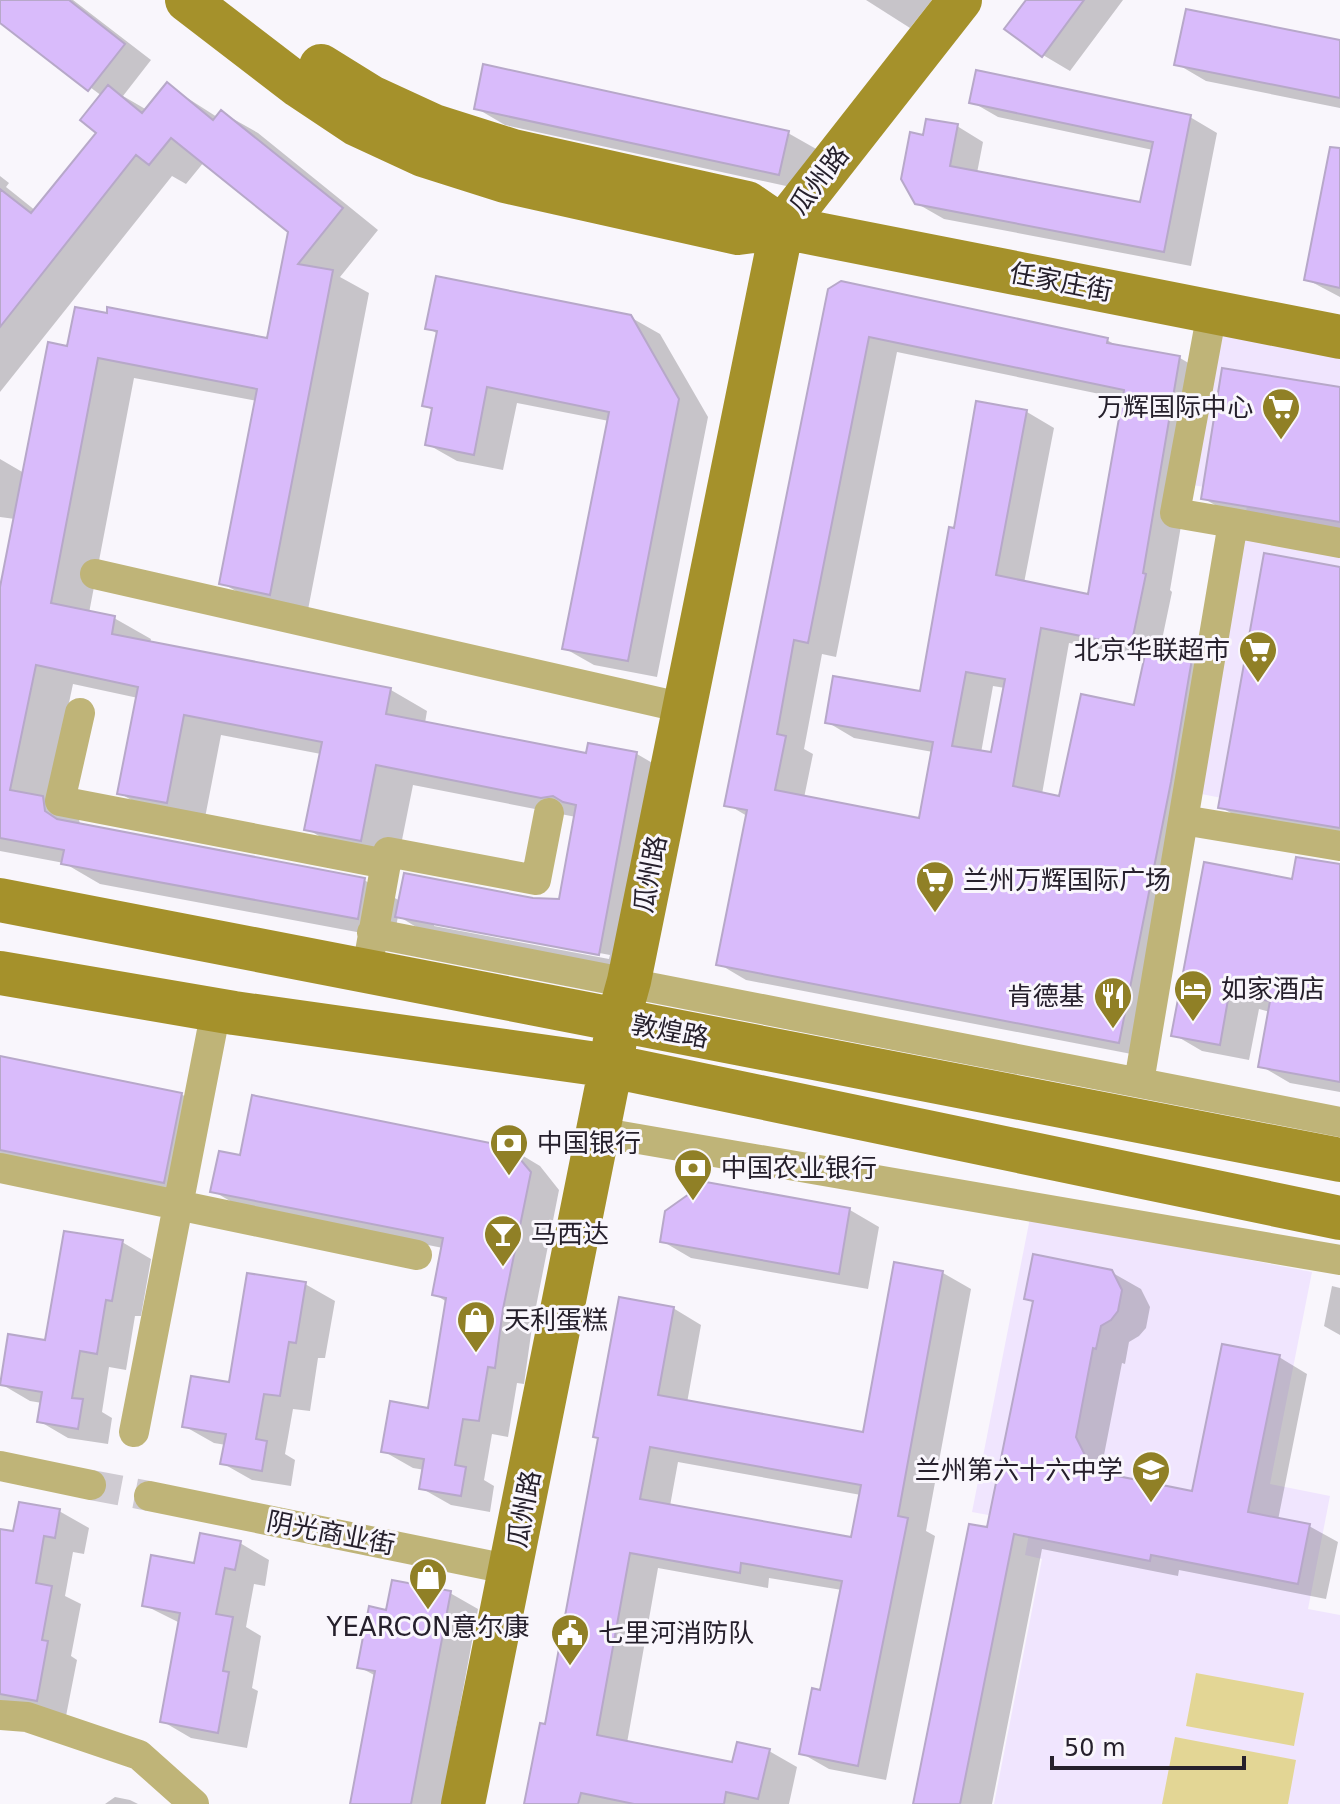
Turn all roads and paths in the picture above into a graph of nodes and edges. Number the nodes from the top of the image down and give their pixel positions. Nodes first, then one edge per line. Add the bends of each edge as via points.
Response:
1 (187, 0) edge
2 (235, 0) edge
3 (960, 0) edge
4 (782, 227) junction
5 (1212, 312) junction
6 (1340, 337) edge
7 (1233, 523) junction
8 (1340, 543) edge
9 (95, 574) dead end
10 (684, 708) junction
11 (80, 713) dead end
12 (549, 813) dead end
13 (1183, 820) junction
14 (1340, 846) edge
15 (386, 864) junction
16 (0, 900) edge
17 (371, 952) junction
18 (0, 973) edge
19 (623, 1001) junction
20 (216, 1010) junction
21 (611, 1066) junction
22 (1139, 1082) junction
23 (1340, 1122) edge
24 (598, 1132) junction
25 (1340, 1160) edge
26 (0, 1168) edge
27 (178, 1205) junction
28 (1340, 1218) edge
29 (417, 1255) dead end
30 (1340, 1260) edge
31 (134, 1432) dead end
32 (0, 1466) edge
33 (91, 1485) tunnel mouth
34 (149, 1496) tunnel mouth
35 (512, 1570) junction
36 (0, 1715) edge
37 (194, 1804) edge
38 (463, 1804) edge

1 - 4 street via 356,124 423,155 505,181 738,233
2 - 4 street via 331,75 434,126 513,151 747,203
3 - 4 street, 瓜州路
4 - 5 street, 任家庄街
4 - 10 street, 瓜州路
5 - 6 street, 任家庄街
5 - 7 street via 1175,513
7 - 8 street
7 - 13 street
9 - 10 street
10 - 19 street, 瓜州路
11 - 15 street via 60,801
12 - 15 street via 536,880 388,852
13 - 14 street
13 - 22 street
15 - 17 street
16 - 17 street, 敦煌路
17 - 19 street, 敦煌路
18 - 20 street, 敦煌路
19 - 21 street, 瓜州路
19 - 22 street
19 - 25 street, 敦煌路
20 - 21 street, 敦煌路
20 - 27 street
21 - 24 street, 瓜州路
21 - 28 street, 敦煌路
22 - 23 street
24 - 30 street
24 - 35 street, 瓜州路
26 - 27 street
27 - 29 street
27 - 31 street
32 - 33 street
34 - 35 street, 阴光商业街
35 - 38 street, 瓜州路
36 - 37 street via 27,1717 139,1755

